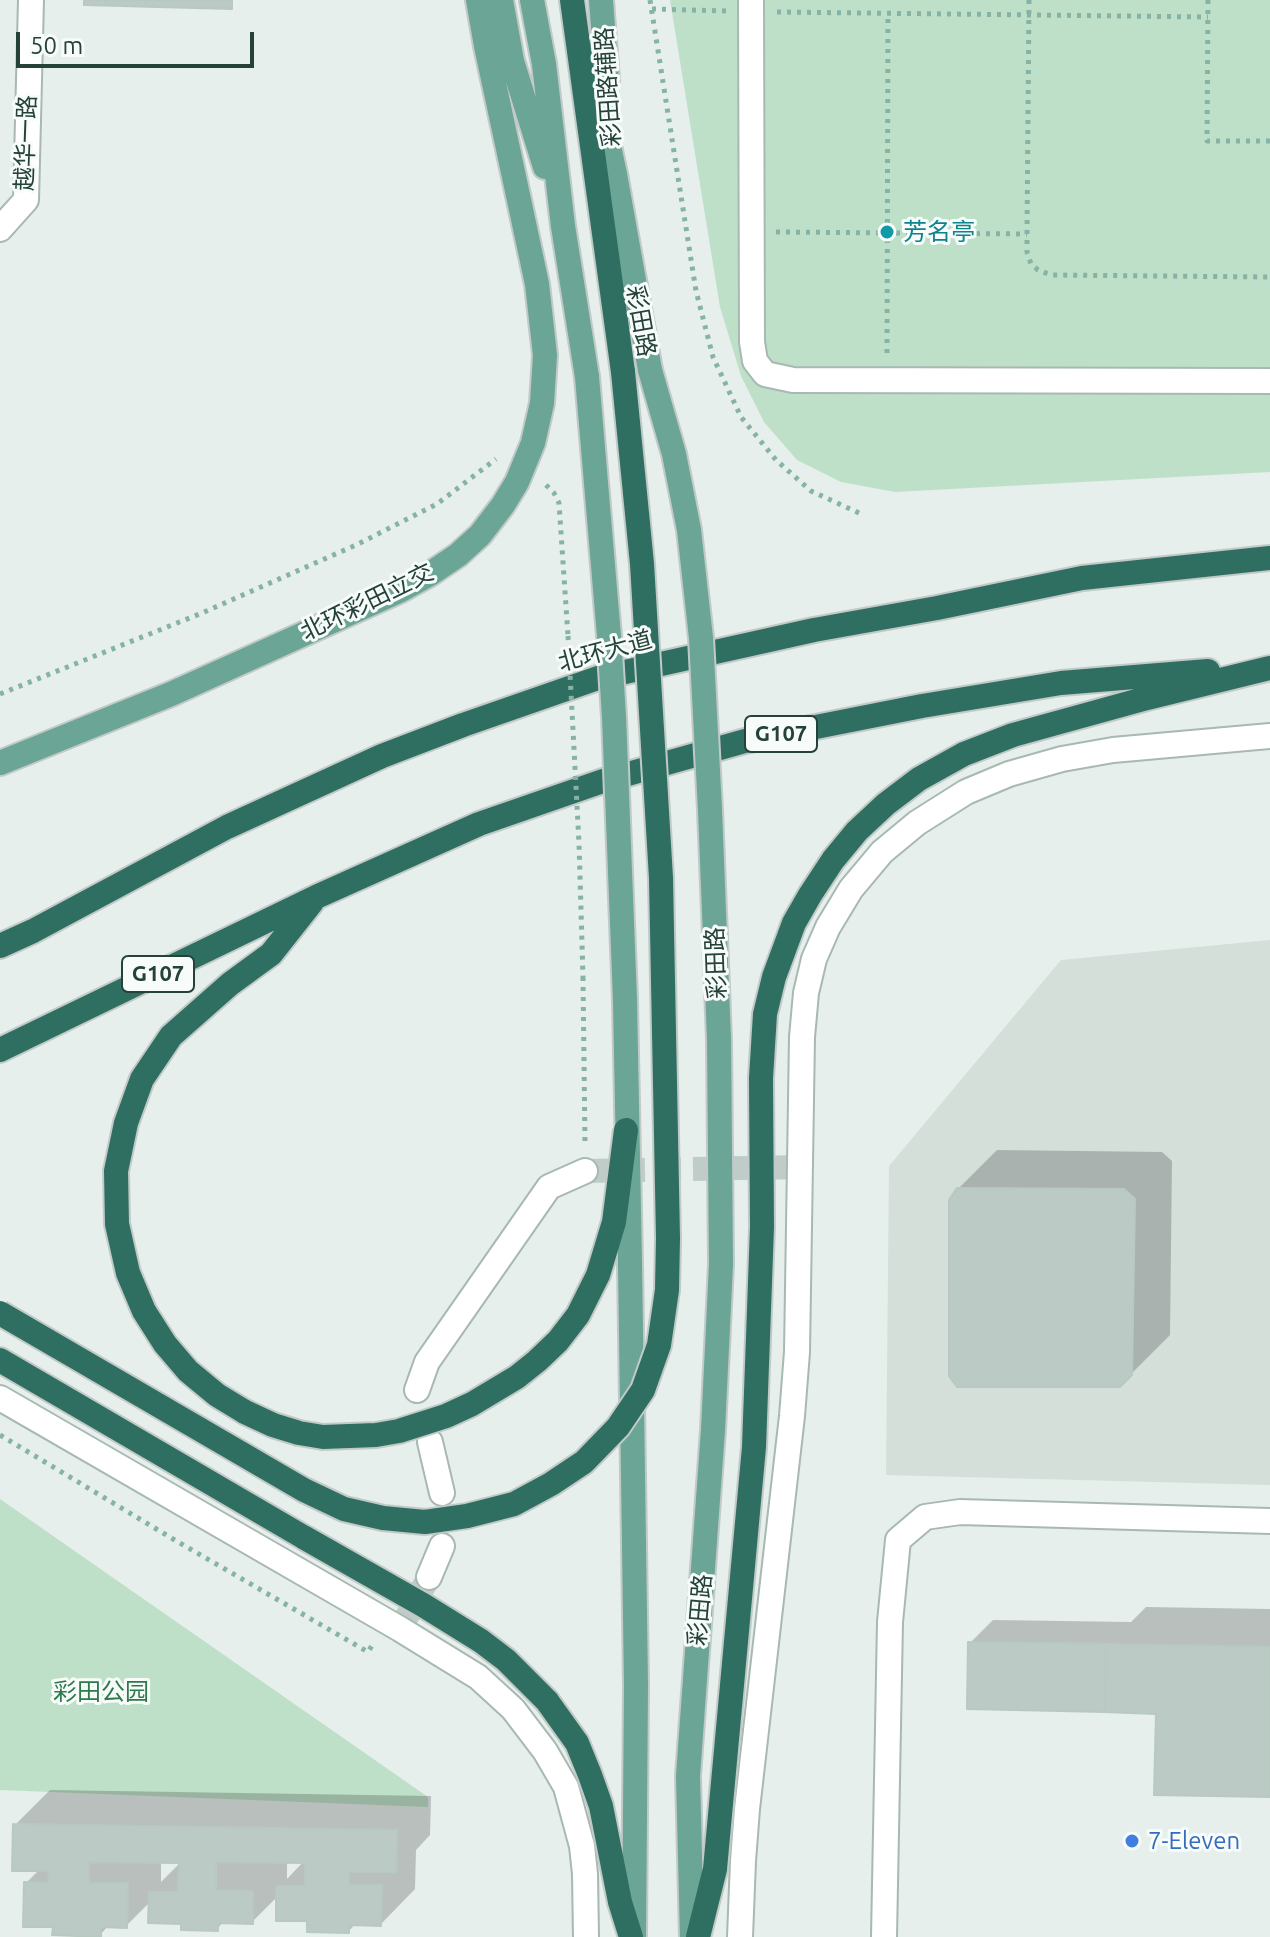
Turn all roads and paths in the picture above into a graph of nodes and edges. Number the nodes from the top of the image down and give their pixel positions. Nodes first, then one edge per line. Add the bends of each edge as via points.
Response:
1 (31, 0) edge
2 (478, 0) edge
3 (501, 0) edge
4 (532, 0) edge
5 (575, 0) edge
6 (601, 0) edge
7 (650, 0) edge
8 (1029, 0) edge
9 (1208, 0) edge
10 (751, 6) edge
11 (652, 9) junction
12 (888, 14) junction
13 (1030, 16) junction
14 (1208, 17) junction
15 (1270, 141) edge
16 (615, 174) junction
17 (563, 226) junction
18 (0, 229) edge
19 (751, 232) junction
20 (887, 232) junction
21 (1027, 234) junction
22 (1270, 277) edge
23 (887, 380) junction
24 (1270, 381) edge
25 (507, 451) dead end
26 (546, 485) dead end
27 (859, 513) dead end
28 (1270, 558) edge
29 (1270, 667) edge
30 (0, 694) edge
31 (1270, 736) edge
32 (0, 763) edge
33 (316, 897) junction
34 (0, 946) edge
35 (0, 1050) edge
36 (626, 1130) junction
37 (585, 1159) joint
38 (0, 1313) edge
39 (0, 1360) edge
40 (417, 1390) dead end
41 (0, 1398) edge
42 (0, 1435) edge
43 (430, 1442) dead end
44 (442, 1493) dead end
45 (1270, 1521) edge
46 (442, 1546) dead end
47 (429, 1577) tunnel mouth
48 (378, 1637) dead end
49 (586, 1937) edge
50 (633, 1937) edge
51 (692, 1937) edge
52 (698, 1937) edge
53 (740, 1937) edge
54 (884, 1937) edge

1 - 18 street, 越华一路 via 26,200
2 - 32 main road, 北环彩田立交 via 537,284 545,355 533,443 503,505 458,555 401,590 171,694
3 - 17 main road via 512,61
4 - 17 main road
5 - 16 main road, 彩田路
5 - 38 highway, bridge via 642,564 661,878 667,1290 659,1345 643,1390 618,1427 584,1462 514,1504 425,1522 383,1518 344,1509 304,1490
6 - 16 main road, 彩田路辅路
7 - 11 path
8 - 13 path
9 - 14 path
10 - 11 path
10 - 12 path
10 - 19 street
11 - 27 path via 696,291 713,357 741,417 776,460 811,491
12 - 13 path
12 - 20 path
13 - 14 path
13 - 21 path
14 - 15 path via 1207,141
16 - 51 main road, 彩田路, bridge via 650,370 689,530 710,810 721,1264 688,1776
17 - 36 main road, bridge via 587,377 609,636
19 - 20 path
19 - 23 street via 752,342 755,361 765,374 793,380
20 - 21 path
20 - 23 path
21 - 22 path via 1031,264 1051,275
23 - 24 street
25 - 30 path via 437,504 356,545
26 - 37 path, bridge via 559,503 568,636 579,843
28 - 34 highway, 北环大道 via 1082,578 598,678 382,756 227,827
29 - 33 highway, G107 via 1061,683 745,741 603,781 479,824
29 - 52 highway via 1013,735 964,754 919,779 857,831 794,923 765,1014 754,1447 715,1869
31 - 53 street via 1062,759 966,792 882,852 828,927 814,959 802,1037 797,1352 747,1809
33 - 35 highway, G107
33 - 36 highway, bridge via 271,954 171,1036 142,1079 116,1171 117,1224 128,1273 144,1311 188,1371 217,1395 299,1433 376,1435 446,1416 517,1377 558,1341 598,1275 614,1222
36 - 50 main road, bridge via 636,1686
37 - 40 street via 549,1187 427,1362
39 - 50 highway, bridge via 423,1605 506,1660 547,1701 577,1743 601,1806 620,1902
41 - 49 street via 400,1629 478,1677 513,1709 566,1787 582,1846
42 - 48 path via 368,1652
43 - 44 street
45 - 54 street via 960,1512 925,1517 898,1540 890,1622
46 - 47 street

